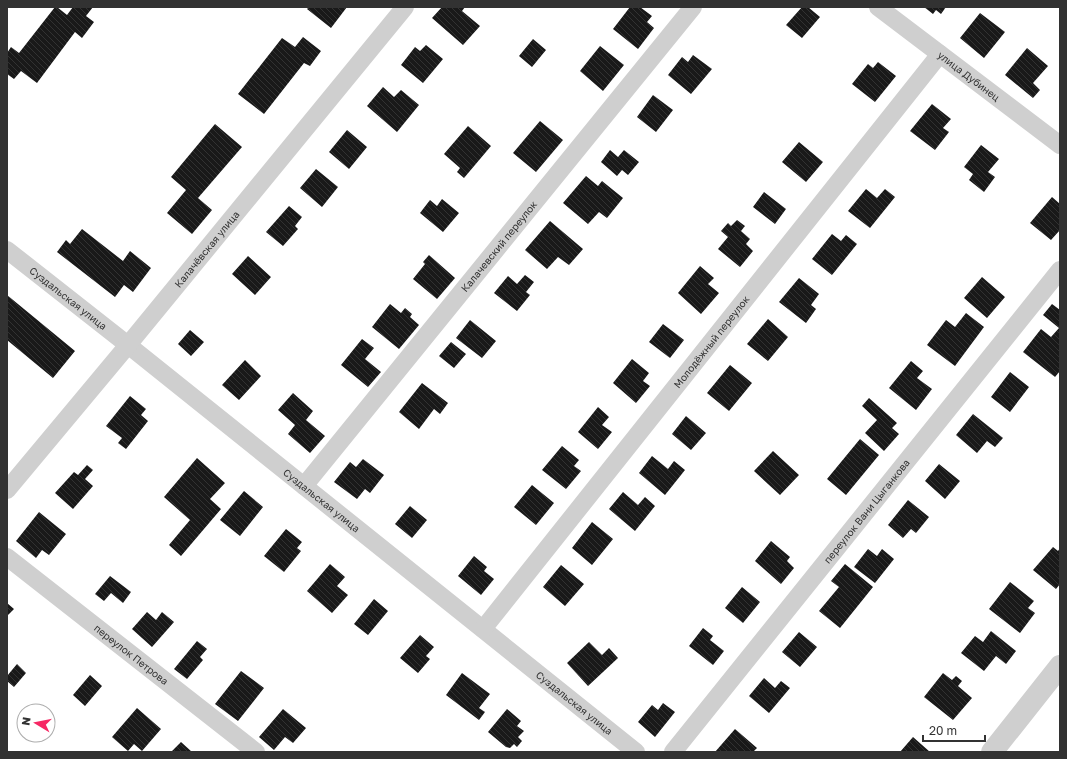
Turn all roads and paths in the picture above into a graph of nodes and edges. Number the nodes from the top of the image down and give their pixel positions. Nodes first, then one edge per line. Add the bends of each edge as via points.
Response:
1 (405, 7) edge
2 (693, 7) edge
3 (878, 7) edge
4 (940, 54) junction
5 (1060, 145) edge
6 (7, 250) edge
7 (1060, 270) edge
8 (128, 345) junction
9 (304, 486) junction
10 (7, 490) edge
11 (7, 557) edge
12 (483, 629) junction
13 (1060, 666) edge
14 (256, 752) edge
15 (636, 752) edge
16 (673, 752) edge
17 (992, 752) edge

1 - 8 street, Калачёвская улица
2 - 9 street, Калачевский переулок
3 - 4 street, улица Дубинец
4 - 5 street, улица Дубинец
4 - 12 street, Молодёжный переулок
6 - 8 street, Суздальская улица
7 - 16 street, переулок Вани Цыганкова
8 - 9 street, Суздальская улица
8 - 10 street, Калачёвская улица
9 - 12 street, Суздальская улица
11 - 14 street, переулок Петрова
12 - 15 street, Суздальская улица
13 - 17 street

